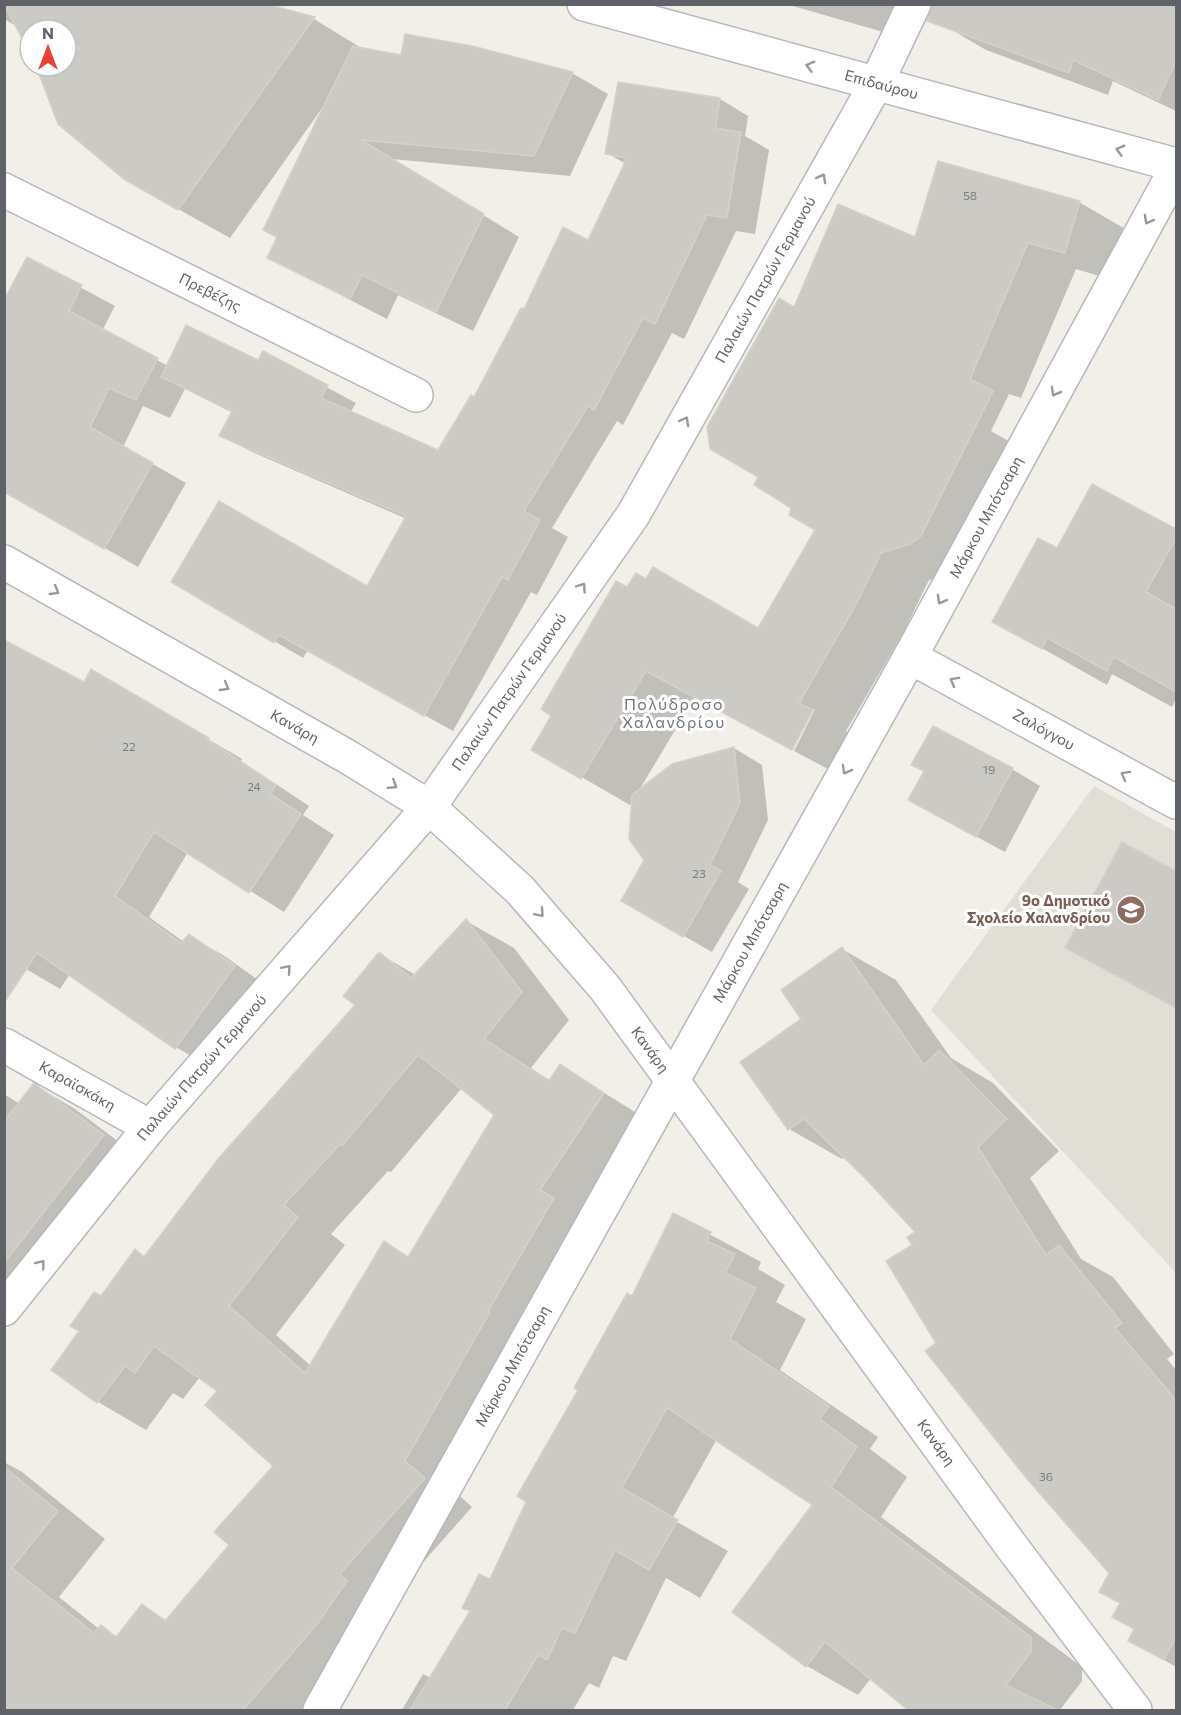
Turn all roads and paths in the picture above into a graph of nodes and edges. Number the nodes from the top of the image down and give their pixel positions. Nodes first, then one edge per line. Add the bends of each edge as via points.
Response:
1 (584, 4) edge
2 (914, 4) edge
3 (876, 84) junction
4 (1176, 167) edge
5 (4, 190) edge
6 (416, 395) dead end
7 (4, 562) edge
8 (910, 657) junction
9 (1176, 802) edge
10 (429, 807) junction
11 (4, 1045) edge
12 (673, 1078) junction
13 (150, 1127) junction
14 (4, 1310) edge
15 (320, 1710) edge
16 (1135, 1710) edge

3 -> 1 street, Επιδαύρου
2 - 3 street, Παλαιών Πατρών Γερμανού
4 -> 3 street, Επιδαύρου
10 -> 3 street, Παλαιών Πατρών Γερμανού via 633,515
4 -> 8 street, Μάρκου Μπότσαρη
5 - 6 street, Πρεβέζης
7 -> 10 street, Κανάρη
9 -> 8 street, Ζαλόγγου
8 -> 12 street, Μάρκου Μπότσαρη
10 -> 12 street, Κανάρη via 520,890 605,988
13 -> 10 street, Παλαιών Πατρών Γερμανού
11 - 13 street, Καραϊσκάκη
12 - 15 street, Μάρκου Μπότσαρη
12 - 16 street, Κανάρη
14 -> 13 street, Παλαιών Πατρών Γερμανού

